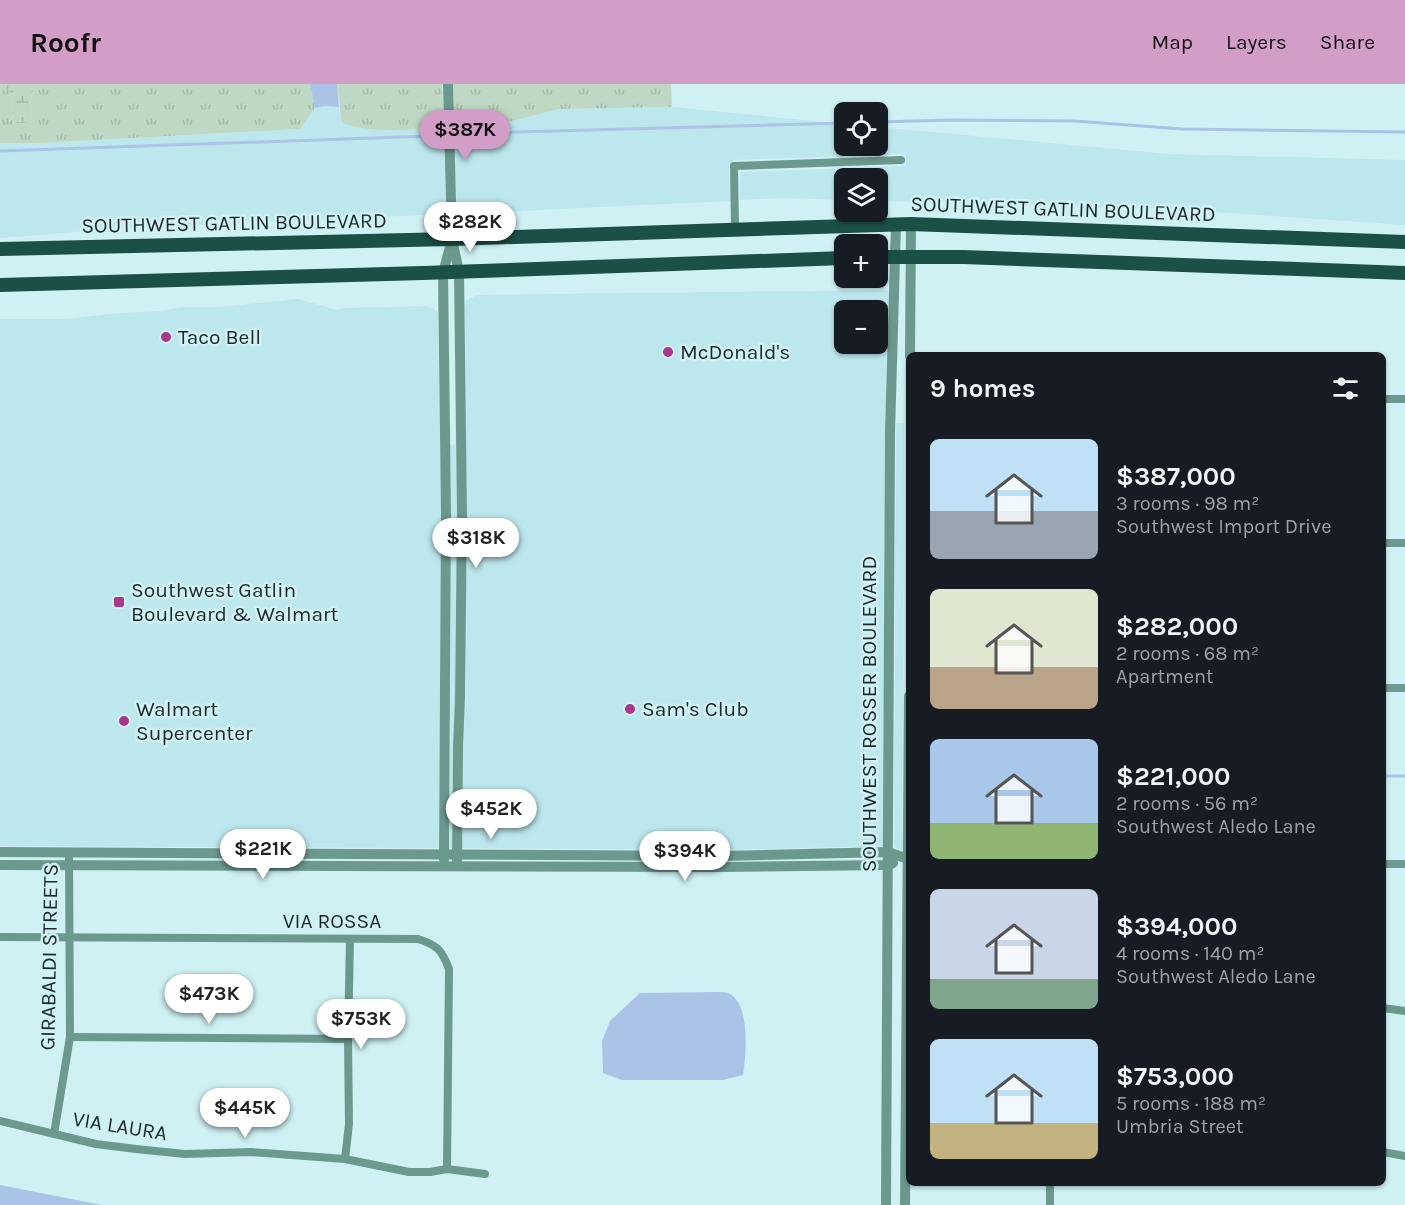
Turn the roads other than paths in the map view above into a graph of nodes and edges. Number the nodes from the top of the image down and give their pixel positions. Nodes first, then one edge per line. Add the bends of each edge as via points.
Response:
1 (447, 84) edge
2 (901, 160) dead end
3 (896, 224) junction
4 (911, 224) junction
5 (735, 229) junction
6 (452, 239) junction
7 (1405, 242) edge
8 (0, 249) edge
9 (888, 256) edge
10 (896, 256) junction
11 (910, 256) junction
12 (834, 258) edge
13 (459, 272) junction
14 (443, 273) junction
15 (1405, 273) edge
16 (0, 285) edge
17 (910, 352) edge
18 (1386, 399) edge
19 (1405, 399) edge
20 (1386, 543) edge
21 (1405, 543) edge
22 (1386, 688) edge
23 (1405, 688) edge
24 (0, 852) edge
25 (69, 852) junction
26 (888, 852) junction
27 (444, 854) junction
28 (457, 854) junction
29 (906, 858) edge
30 (906, 860) edge
31 (1386, 864) edge
32 (1405, 864) edge
33 (0, 865) edge
34 (888, 865) junction
35 (69, 866) junction
36 (444, 867) junction
37 (457, 867) junction
38 (0, 937) edge
39 (70, 937) junction
40 (350, 939) junction
41 (1386, 1008) edge
42 (1405, 1011) edge
43 (70, 1036) junction
44 (348, 1039) junction
45 (906, 1090) edge
46 (0, 1121) edge
47 (54, 1134) junction
48 (1386, 1153) edge
49 (1405, 1156) edge
50 (345, 1159) junction
51 (447, 1169) junction
52 (485, 1174) dead end
53 (1050, 1186) edge
54 (886, 1205) edge
55 (905, 1205) edge
56 (1050, 1205) edge

1 - 6 street
2 - 5 street via 734,166
3 - 4 main road, SOUTHWEST GATLIN BOULEVARD
3 - 5 main road, SOUTHWEST GATLIN BOULEVARD
3 - 10 street, SOUTHWEST ROSSER BOULEVARD
4 - 7 main road, SOUTHWEST GATLIN BOULEVARD
4 - 11 street
5 - 6 main road, SOUTHWEST GATLIN BOULEVARD
6 - 8 main road, SOUTHWEST GATLIN BOULEVARD
6 - 13 street
6 - 14 street
9 - 10 main road
10 - 11 main road
10 - 26 street, SOUTHWEST ROSSER BOULEVARD via 890,432
11 - 15 main road
11 - 17 street
12 - 13 main road
13 - 14 main road
13 - 28 street via 462,513
14 - 16 main road
14 - 27 street
18 - 19 street
20 - 21 street
22 - 23 street
24 - 25 street
25 - 27 street
25 - 35 street, GIRABALDI STREETS
26 - 28 street via 722,856
26 - 29 street
26 - 34 street, SOUTHWEST ROSSER BOULEVARD
27 - 28 street
27 - 36 street
28 - 37 street
30 - 34 street
31 - 32 street
33 - 35 street
34 - 37 street
34 - 54 street, SOUTHWEST ROSSER BOULEVARD
35 - 36 street
35 - 39 street, GIRABALDI STREETS
36 - 37 street
38 - 39 street, VIA ROSSA
39 - 40 street, VIA ROSSA
39 - 43 street, GIRABALDI STREETS
40 - 44 street
40 - 51 street, VIA ROSSA via 418,939 443,953 449,969
41 - 42 street
43 - 44 street
43 - 47 street, GIRABALDI STREETS
44 - 50 street via 349,1124
45 - 55 street, SOUTHWEST ROSSER BOULEVARD
46 - 47 street, VIA LAURA
47 - 50 street, VIA LAURA via 106,1145 185,1154 251,1152
48 - 49 street
50 - 51 street, VIA LAURA via 409,1172
51 - 52 street, VIA LAURA
53 - 56 street

